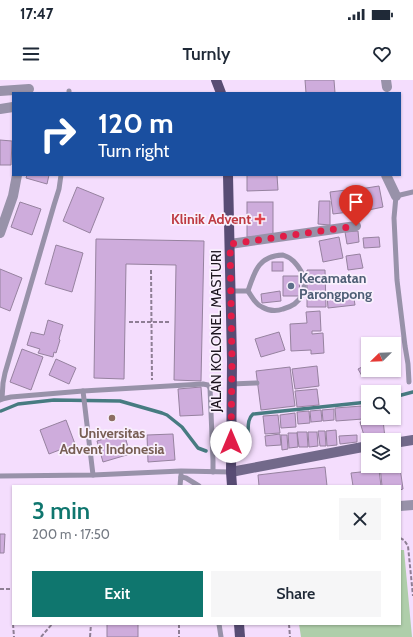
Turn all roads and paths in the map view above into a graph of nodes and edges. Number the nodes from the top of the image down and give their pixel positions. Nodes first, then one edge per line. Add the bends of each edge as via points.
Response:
1 (216, 80) edge
2 (29, 87) edge
3 (0, 91) edge
4 (221, 92) edge
5 (12, 107) edge
6 (0, 109) edge
7 (17, 176) edge
8 (61, 176) edge
9 (228, 176) edge
10 (386, 176) edge
11 (413, 192) edge
12 (396, 196) junction
13 (356, 226) dead end
14 (0, 233) edge
15 (230, 244) junction
16 (151, 270) dead end
17 (248, 290) junction
18 (230, 291) junction
19 (129, 322) dead end
20 (151, 322) junction
21 (171, 322) dead end
22 (409, 382) dead end
23 (257, 383) dead end
24 (231, 384) junction
25 (152, 387) junction
26 (83, 393) junction
27 (1, 399) edge
28 (413, 440) edge
29 (401, 441) edge
30 (361, 447) edge
31 (181, 471) junction
32 (213, 472) junction
33 (231, 472) junction
34 (93, 475) junction
35 (0, 476) edge
36 (181, 477) junction
37 (180, 485) edge
38 (197, 485) edge
39 (232, 485) edge
40 (413, 505) edge
41 (401, 506) edge
42 (401, 538) edge
43 (12, 588) edge
44 (0, 589) edge
45 (413, 596) edge
46 (14, 625) edge
47 (52, 625) edge
48 (91, 625) edge
49 (179, 625) edge
50 (220, 625) edge
51 (239, 625) edge
52 (289, 625) edge
53 (14, 637) edge
54 (41, 637) edge
55 (90, 637) edge
56 (179, 637) edge
57 (221, 637) edge
58 (240, 637) edge
59 (290, 637) edge

1 - 4 main road
2 - 3 street
5 - 6 street
7 - 14 street via 13,196
8 - 27 lane via 5,374
9 - 15 main road, JALAN KOLONEL MASTURI
10 - 12 street
11 - 12 lane
12 - 22 lane via 394,218 397,280
13 - 15 street
15 - 18 main road, JALAN KOLONEL MASTURI
16 - 20 path
17 - 17 lane via 258,265 265,259 276,256 293,260 303,276 304,290 299,301 289,308 268,310 258,304
17 - 18 lane
18 - 24 main road, JALAN KOLONEL MASTURI
19 - 20 path
20 - 21 path
20 - 25 path
23 - 24 lane
24 - 33 main road, JALAN KOLONEL MASTURI
25 - 26 lane
25 - 32 lane via 208,385
26 - 27 lane
26 - 34 lane
28 - 29 main road
30 - 33 main road
31 - 32 lane
31 - 34 lane
31 - 36 lane
32 - 33 lane
33 - 39 main road, JALAN KOLONEL MASTURI
34 - 35 lane
36 - 37 lane
36 - 38 lane
40 - 41 street
42 - 45 path via 408,546
43 - 44 path
46 - 53 path
47 - 54 path
48 - 55 path
49 - 56 path
50 - 57 lane
51 - 58 main road
52 - 59 path

